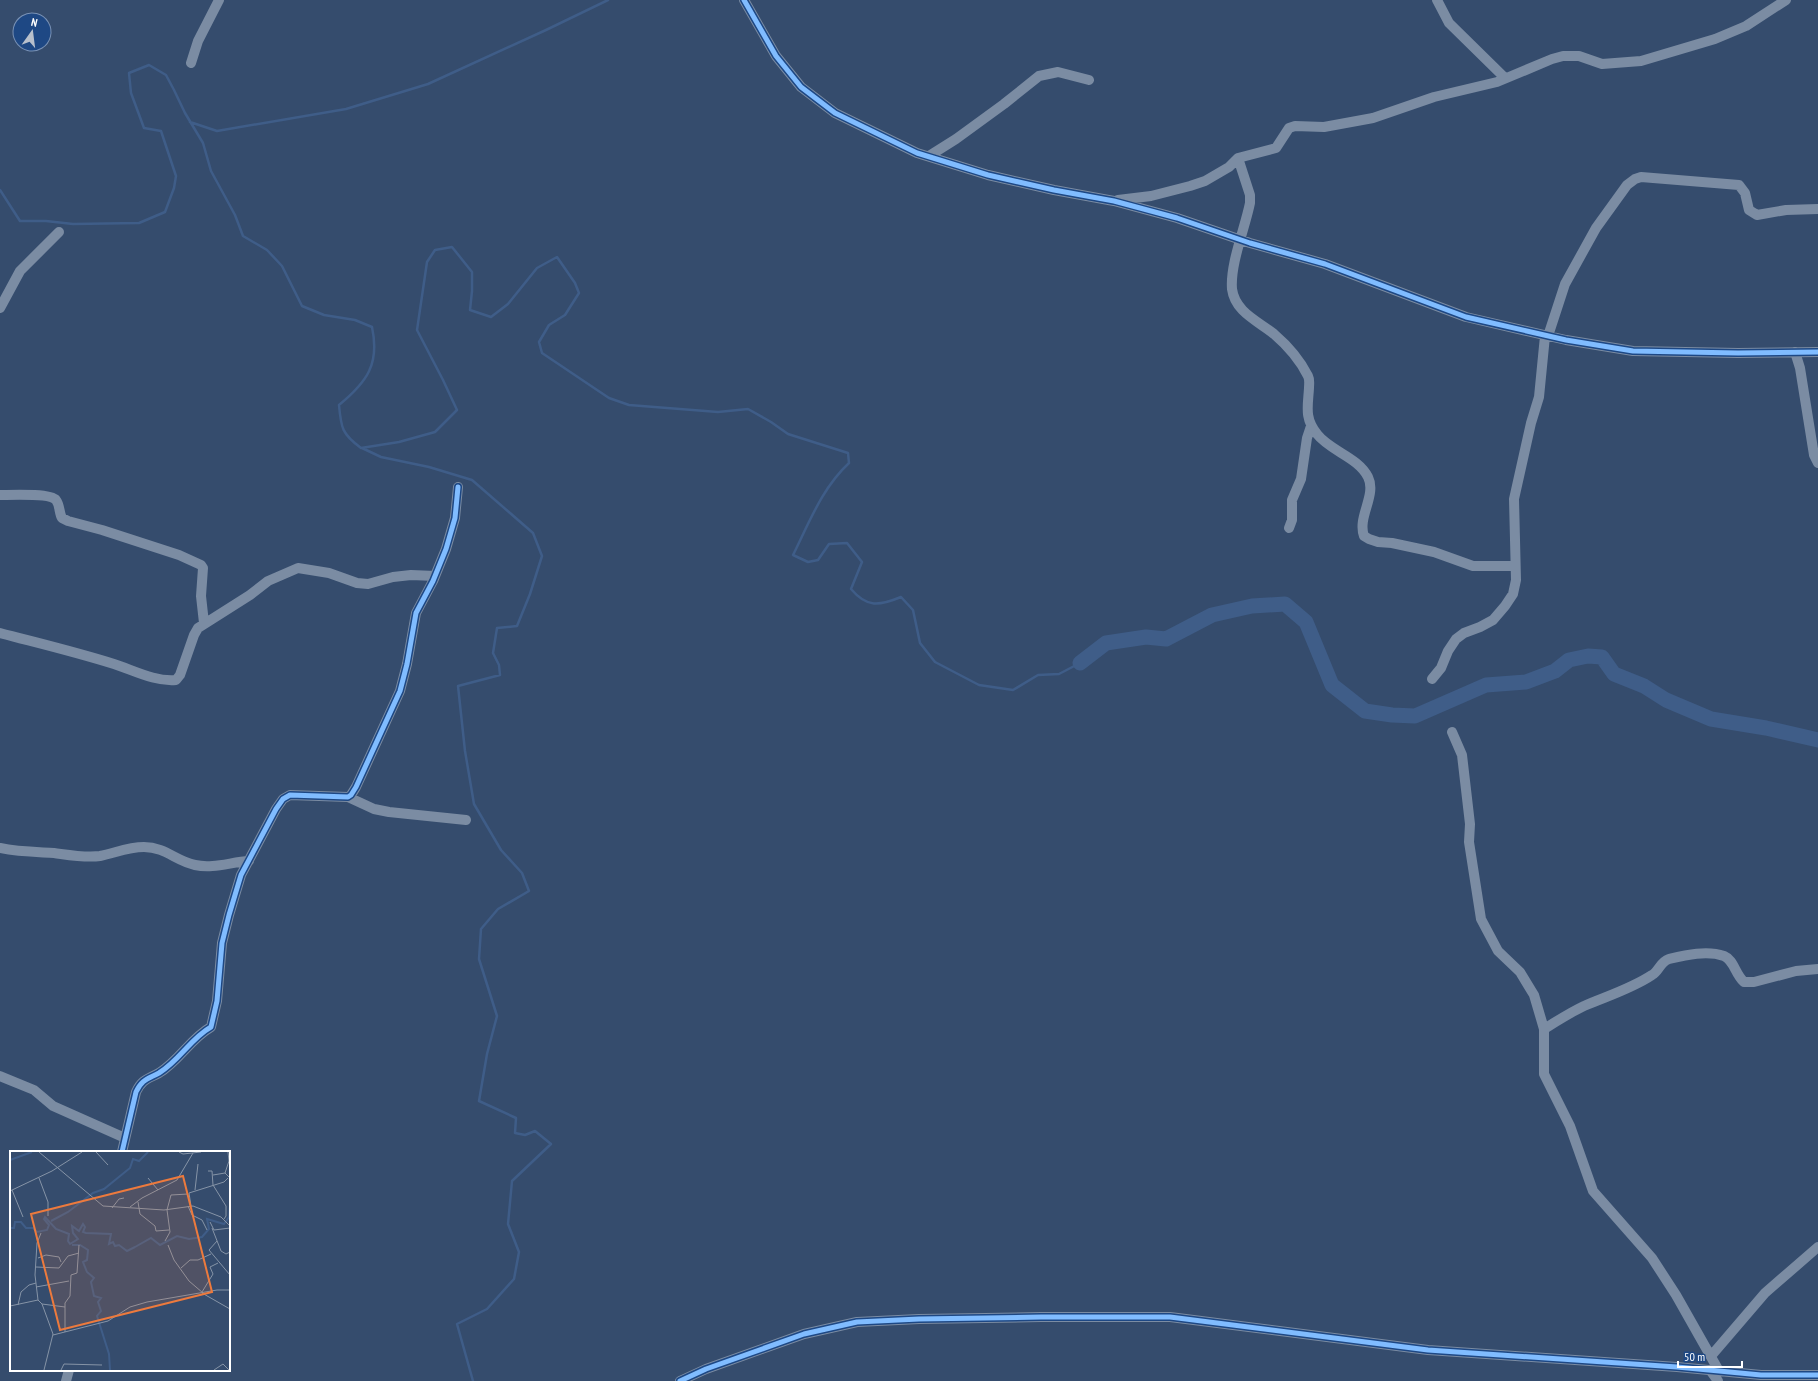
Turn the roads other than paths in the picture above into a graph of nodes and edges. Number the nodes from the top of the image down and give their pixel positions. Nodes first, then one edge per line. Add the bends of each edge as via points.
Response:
1 (220, 0) edge
2 (744, 0) edge
3 (1437, 0) edge
4 (1786, 0) edge
5 (191, 63) dead end
6 (1505, 78) junction
7 (1089, 80) dead end
8 (929, 156) junction
9 (1238, 158) junction
10 (1114, 201) junction
11 (1818, 209) edge
12 (59, 232) dead end
13 (1240, 240) junction
14 (0, 308) edge
15 (1546, 336) junction
16 (1795, 352) junction
17 (1818, 352) edge
18 (1311, 426) junction
19 (1818, 463) edge
20 (458, 487) dead end
21 (0, 495) edge
22 (1290, 528) dead end
23 (1515, 566) junction
24 (435, 576) junction
25 (204, 623) junction
26 (0, 633) edge
27 (1432, 679) dead end
28 (1452, 732) dead end
29 (348, 797) junction
30 (466, 820) dead end
31 (0, 848) edge
32 (249, 860) junction
33 (1818, 969) edge
34 (1544, 1029) junction
35 (0, 1076) edge
36 (125, 1138) junction
37 (122, 1151) edge
38 (1818, 1247) edge
39 (1711, 1356) junction
40 (69, 1371) edge
41 (1716, 1374) edge
42 (1818, 1375) edge
43 (66, 1381) edge
44 (680, 1381) edge

1 - 5 street via 198,42
2 - 8 street via 776,56 801,87 835,113 917,153
3 - 6 street via 1449,23
4 - 6 street via 1746,26 1715,39 1641,61 1602,64 1579,56 1563,56
6 - 9 street via 1434,97 1373,118 1324,127 1295,126 1289,128 1276,148
7 - 8 street via 1058,72 1039,76 956,139
8 - 10 street via 988,175
9 - 10 street via 1205,181 1151,196
9 - 13 street via 1250,195
10 - 13 street via 1177,218
11 - 15 street via 1786,210 1757,215 1749,210 1745,193 1739,185 1641,177 1635,179 1627,185 1580,254 1565,284
12 - 14 street via 20,271
13 - 15 street via 1325,264 1466,317
13 - 18 street via 1232,287 1234,298 1245,312 1274,334 1299,360 1309,379 1307,409
15 - 16 street via 1633,351
15 - 23 street via 1539,397 1514,500
16 - 17 street
16 - 19 street via 1800,368 1814,455
18 - 22 street via 1301,479 1292,500
18 - 23 street via 1318,435 1367,475 1371,484 1363,531 1369,540 1434,552 1473,566
20 - 24 street via 455,518
21 - 25 street via 53,498 58,503 62,518 68,522 102,530 179,555 201,565
23 - 27 street via 1513,594 1506,606 1493,620 1456,639
24 - 25 street via 411,574 368,584 357,583 329,573 298,568 268,581
24 - 29 street via 416,613 400,691 356,787
25 - 26 street via 194,635 180,675 171,681
28 - 34 street via 1462,755 1470,824 1469,842 1481,919 1498,951 1520,972 1534,995
29 - 30 street via 374,809 389,812
29 - 32 street via 290,795 283,799
31 - 32 street via 101,856 125,848 159,848 195,865 218,865
32 - 36 street via 237,886 222,943 217,1001 211,1027 170,1064 140,1084
33 - 34 street via 1744,982 1738,977 1732,962 1725,957 1704,953 1668,960 1660,964 1653,975 1583,1006
34 - 39 street via 1544,1074 1570,1126 1593,1191 1652,1258
35 - 36 street via 34,1090 53,1106
36 - 37 street
38 - 39 street via 1765,1293
39 - 41 street
40 - 43 street
41 - 42 street
41 - 44 street via 1428,1350 1170,1317 1042,1317 857,1322 804,1334 706,1369

